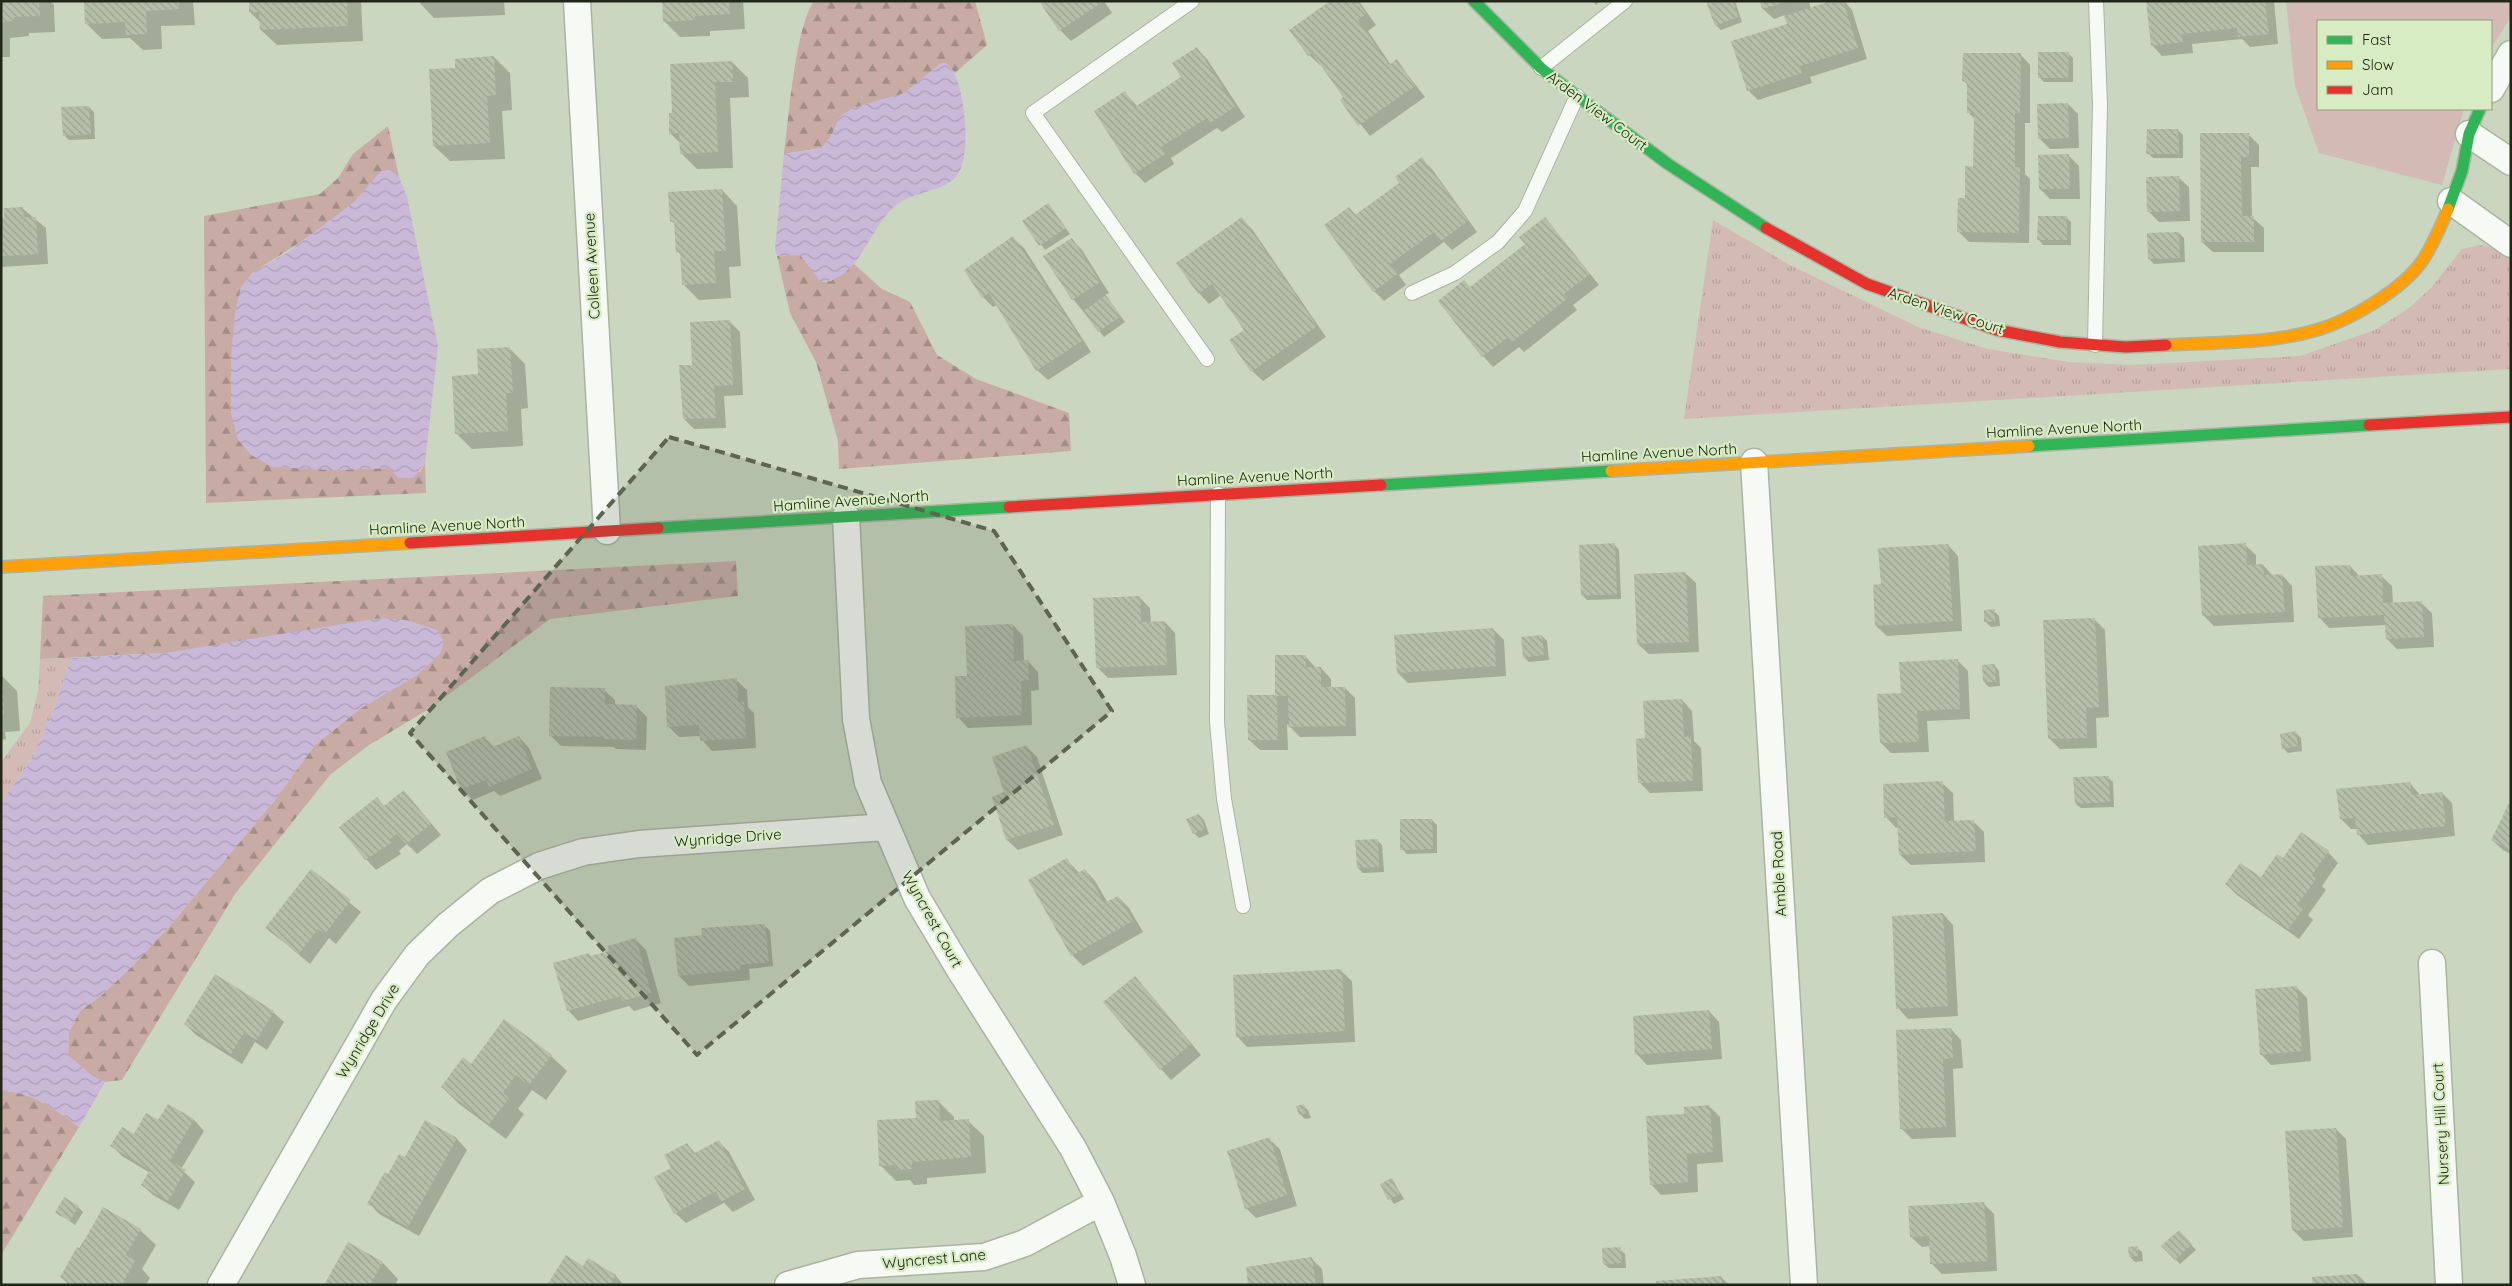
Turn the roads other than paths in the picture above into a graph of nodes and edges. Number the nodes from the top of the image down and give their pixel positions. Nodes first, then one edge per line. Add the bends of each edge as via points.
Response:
1 (577, 1) edge
2 (1192, 1) edge
3 (1474, 1) edge
4 (1625, 1) edge
5 (2096, 1) edge
6 (2511, 54) edge
7 (1540, 68) junction
8 (2492, 87) edge
9 (1577, 96) junction
10 (2480, 110) edge
11 (2469, 134) junction
12 (2511, 162) edge
13 (2450, 201) junction
14 (2511, 244) edge
15 (1412, 293) dead end
16 (2095, 344) junction
17 (1208, 359) dead end
18 (2511, 417) edge
19 (1754, 462) junction
20 (1218, 494) junction
21 (846, 516) junction
22 (607, 531) junction
23 (1, 567) edge
24 (886, 827) junction
25 (1243, 906) dead end
26 (2432, 962) dead end
27 (1101, 1202) junction
28 (221, 1285) edge
29 (788, 1285) edge
30 (1132, 1285) edge
31 (1804, 1285) edge
32 (2449, 1285) edge

1 - 22 street, Colleen Avenue
2 - 17 lane via 1033,113
3 - 7 main road, Arden View Court
4 - 7 lane
5 - 16 lane via 2100,104
6 - 8 street
7 - 9 main road, Arden View Court
9 - 15 lane via 1525,211 1498,242 1455,273
9 - 16 main road, Arden View Court via 1726,203 1867,284 1997,330 2060,342
10 - 11 main road, Arden View Court
11 - 12 street
11 - 13 main road, Arden View Court via 2462,171
13 - 14 street
13 - 16 main road, Arden View Court via 2442,227 2422,261 2396,287 2352,315 2317,330 2273,338 2152,346
18 - 19 main road, Hamline Avenue North
19 - 20 main road, Hamline Avenue North
19 - 31 street, Amble Road
20 - 21 main road, Hamline Avenue North
20 - 25 lane via 1218,722 1224,799
21 - 22 main road, Hamline Avenue North
21 - 24 street, Wyncrest Court via 856,718 868,783
22 - 23 main road, Hamline Avenue North
24 - 27 street, Wyncrest Court via 917,898 1073,1148
24 - 28 street, Wynridge Drive via 639,844 583,852 539,866 490,891 448,924 418,955 384,1000
26 - 32 street, Nursery Hill Court
27 - 29 street, Wyncrest Lane via 1024,1243 984,1257 858,1265
27 - 30 street, Wyncrest Court

